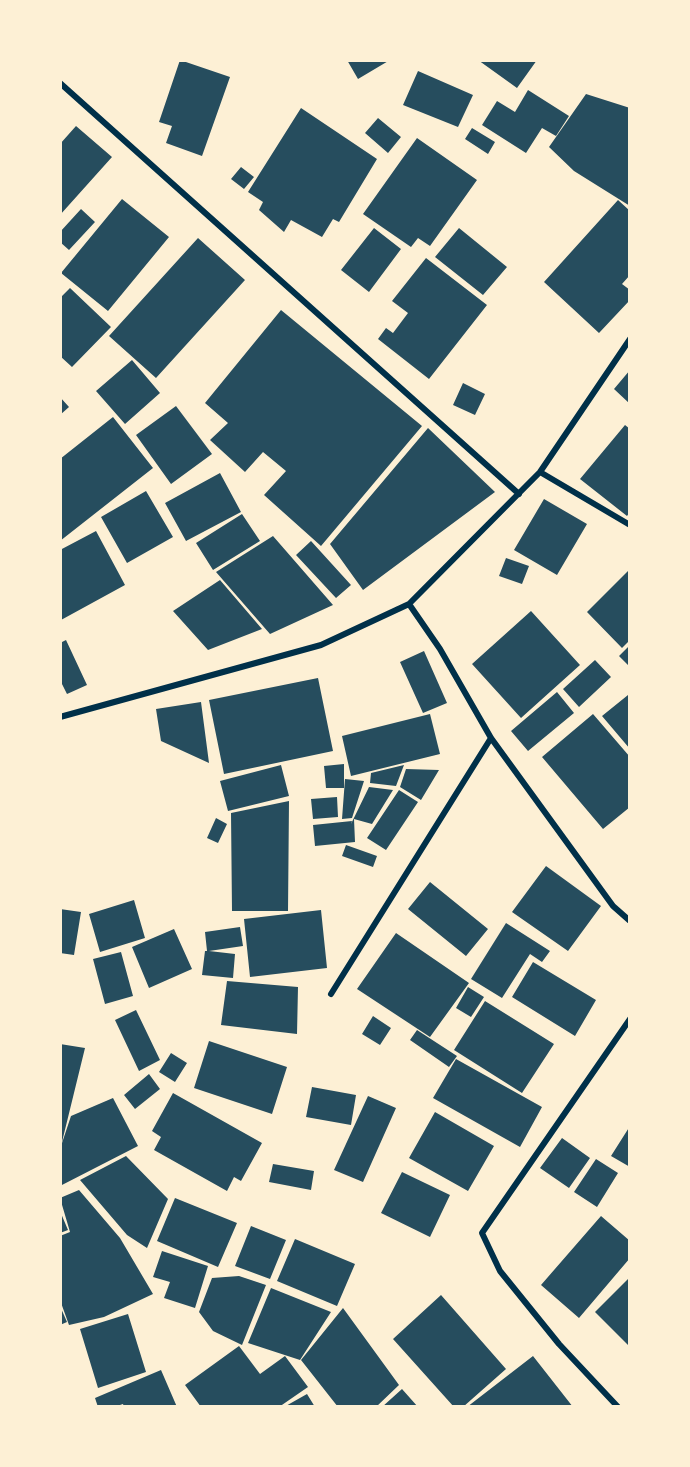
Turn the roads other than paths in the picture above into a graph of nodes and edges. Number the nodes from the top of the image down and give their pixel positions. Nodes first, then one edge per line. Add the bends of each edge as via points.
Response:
1 (60, 83) edge
2 (630, 339) edge
3 (540, 472) junction
4 (519, 494) junction
5 (630, 525) edge
6 (409, 604) junction
7 (60, 717) edge
8 (490, 738) junction
9 (630, 921) edge
10 (331, 994) dead end
11 (630, 1018) edge
12 (618, 1407) edge

1 - 4 street
2 - 3 street
3 - 4 street
3 - 5 street
4 - 6 street
6 - 7 street via 321,645
6 - 8 street via 440,649
8 - 9 street via 613,906
8 - 10 street
11 - 12 street via 482,1233 500,1271 559,1344

